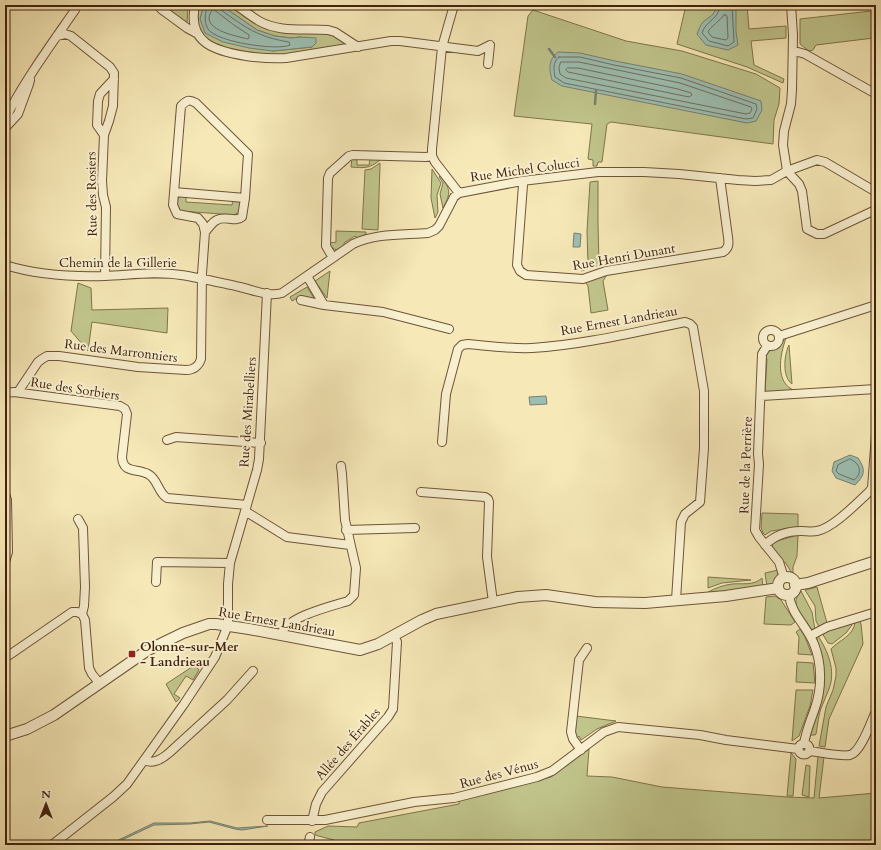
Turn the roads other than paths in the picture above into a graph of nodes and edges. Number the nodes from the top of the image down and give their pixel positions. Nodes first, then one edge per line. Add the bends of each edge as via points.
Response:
1 (163, 5) edge
2 (195, 5) edge
3 (236, 5) edge
4 (454, 5) edge
5 (791, 5) edge
6 (75, 10) dead end
7 (198, 34) junction
8 (57, 36) junction
9 (358, 47) junction
10 (442, 47) junction
11 (793, 53) junction
12 (488, 64) dead end
13 (30, 75) junction
14 (114, 79) junction
15 (876, 94) edge
16 (5, 118) edge
17 (5, 128) edge
18 (104, 135) junction
19 (432, 156) junction
20 (788, 170) junction
21 (720, 178) junction
22 (522, 181) junction
23 (174, 192) junction
24 (876, 192) edge
25 (459, 193) junction
26 (245, 198) junction
27 (876, 208) edge
28 (205, 232) junction
29 (333, 258) junction
30 (5, 265) edge
31 (105, 276) junction
32 (307, 276) junction
33 (202, 279) junction
34 (267, 293) junction
35 (278, 294) joint
36 (301, 300) dead end
37 (324, 305) junction
38 (876, 305) edge
39 (449, 329) dead end
40 (779, 336) junction
41 (767, 346) junction
42 (876, 390) edge
43 (5, 392) edge
44 (18, 392) junction
45 (761, 396) junction
46 (876, 434) edge
47 (167, 440) dead end
48 (442, 442) dead end
49 (261, 443) junction
50 (341, 466) dead end
51 (420, 492) dead end
52 (6, 497) edge
53 (246, 508) junction
54 (78, 519) dead end
55 (6, 526) edge
56 (415, 528) dead end
57 (346, 530) junction
58 (350, 545) junction
59 (765, 545) junction
60 (876, 561) edge
61 (5, 562) edge
62 (230, 563) junction
63 (784, 578) junction
64 (156, 582) dead end
65 (795, 585) junction
66 (778, 588) junction
67 (789, 595) junction
68 (676, 600) junction
69 (493, 602) junction
70 (876, 612) edge
71 (82, 614) junction
72 (228, 625) junction
73 (281, 635) junction
74 (394, 636) junction
75 (810, 636) junction
76 (587, 648) dead end
77 (5, 658) edge
78 (252, 671) dead end
79 (100, 684) junction
80 (876, 711) edge
81 (5, 736) edge
82 (803, 743) junction
83 (581, 750) junction
84 (144, 760) junction
85 (267, 820) dead end
86 (312, 821) junction
87 (52, 845) edge

1 - 7 street via 161,9
2 - 7 street via 194,19
3 - 9 street via 267,25 278,28 328,30
4 - 10 street
5 - 11 street
6 - 8 street
7 - 9 street via 213,48 228,53 271,59
8 - 13 street
8 - 14 street via 71,36 110,67
9 - 10 street via 390,41
10 - 12 street via 478,51 490,45
10 - 19 street
11 - 15 street via 806,54
11 - 20 street via 791,104 784,131
13 - 16 street
13 - 17 street via 30,84 18,114
14 - 18 street, Rue des Rosiers via 113,106
14 - 18 street, Rue des Rosiers via 100,94 98,102 97,125
18 - 31 street, Rue des Rosiers via 102,181 106,207
19 - 25 street
19 - 29 street via 352,155 330,173 326,246
20 - 21 street, Rue Michel Colucci via 771,180
20 - 24 street, Rue Michel Colucci via 817,160 825,162
20 - 27 street via 802,191 807,229 817,234 824,234
21 - 22 street, Rue Michel Colucci via 598,172
21 - 22 street, Rue Henri Dunant via 729,244 723,252 606,271 583,279 526,275 520,271 517,265
22 - 25 street, Rue Michel Colucci
23 - 26 street
23 - 26 street via 182,106 191,100 248,154
23 - 28 street via 177,214 198,218
25 - 29 street, Rue Michel Colucci via 454,196 439,226 432,232 371,237 353,244
26 - 28 street via 240,218 216,220
28 - 33 street
29 - 32 street, Rue Michel Colucci
30 - 31 street, Chemin de la Gillerie via 50,274
31 - 33 street, Chemin de la Gillerie via 163,273
32 - 35 street, Rue Michel Colucci
32 - 37 street
33 - 34 street, Chemin de la Gillerie
33 - 44 street, Rue des Marronniers via 201,359 195,368 186,370 138,367 47,356 38,362
34 - 35 street, Chemin de la Gillerie
34 - 49 street, Rue des Mirabelliers
36 - 37 street
37 - 39 street via 383,312
38 - 40 street
40 - 41 street via 776,345
40 - 41 street via 773,330 765,333 763,338
41 - 45 street, Rue de la Perrière via 762,354
42 - 45 street
43 - 44 street
44 - 53 street, Rue des Sorbiers via 120,406 127,414 122,462 129,469 149,474 167,498
45 - 59 street, Rue de la Perrière via 755,527
46 - 59 street via 870,492 838,521 818,531 778,535
47 - 49 street via 176,437
48 - 68 street, Rue Ernest Landrieau via 446,394 458,349 462,345 541,347 685,322 690,324 693,327 704,386 704,448 700,502 685,514 681,522
49 - 53 street, Rue des Mirabelliers via 257,470
50 - 57 street
51 - 69 street via 488,499 487,557
52 - 55 street
53 - 58 street via 287,537
53 - 62 street, Rue des Mirabelliers
54 - 71 street via 83,528 85,587
55 - 61 street via 8,552
56 - 57 street
57 - 58 street
58 - 73 street via 356,568 352,598 298,619 282,631
59 - 63 street, Rue de la Perrière via 779,562
60 - 65 street
62 - 64 street via 156,562
62 - 72 street, Rue des Mirabelliers
63 - 65 street via 791,579
63 - 66 street via 779,582
65 - 67 street via 794,591
66 - 67 street via 782,594
66 - 68 street, Rue Ernest Landrieau
67 - 75 street via 791,607
68 - 69 street, Rue Ernest Landrieau via 610,603 546,595
69 - 74 street, Rue Ernest Landrieau via 436,614
70 - 75 street via 827,627
71 - 77 street via 72,612
71 - 79 street via 85,620 89,668
72 - 73 street, Rue Ernest Landrieau
72 - 79 street, Rue Ernest Landrieau via 209,624 183,633 136,657
72 - 84 street, Rue des Mirabelliers via 209,668
73 - 74 street, Rue Ernest Landrieau via 360,650
74 - 86 street, Allée des Érables via 397,642 393,709 322,792
75 - 82 street via 820,666 820,683 818,698
76 - 83 street via 579,660 572,732
78 - 84 street via 227,700 169,753 153,762
79 - 81 street, Rue Ernest Landrieau via 42,722
80 - 82 street, Rue des Vénus via 860,746 854,753 847,756 809,751 803,755 800,754
82 - 83 street, Rue des Vénus via 726,740 624,726 610,729
83 - 86 street, Rue des Vénus via 552,771 537,777 454,798 414,802 366,813
84 - 87 street, Rue des Mirabelliers via 127,784
85 - 86 street

